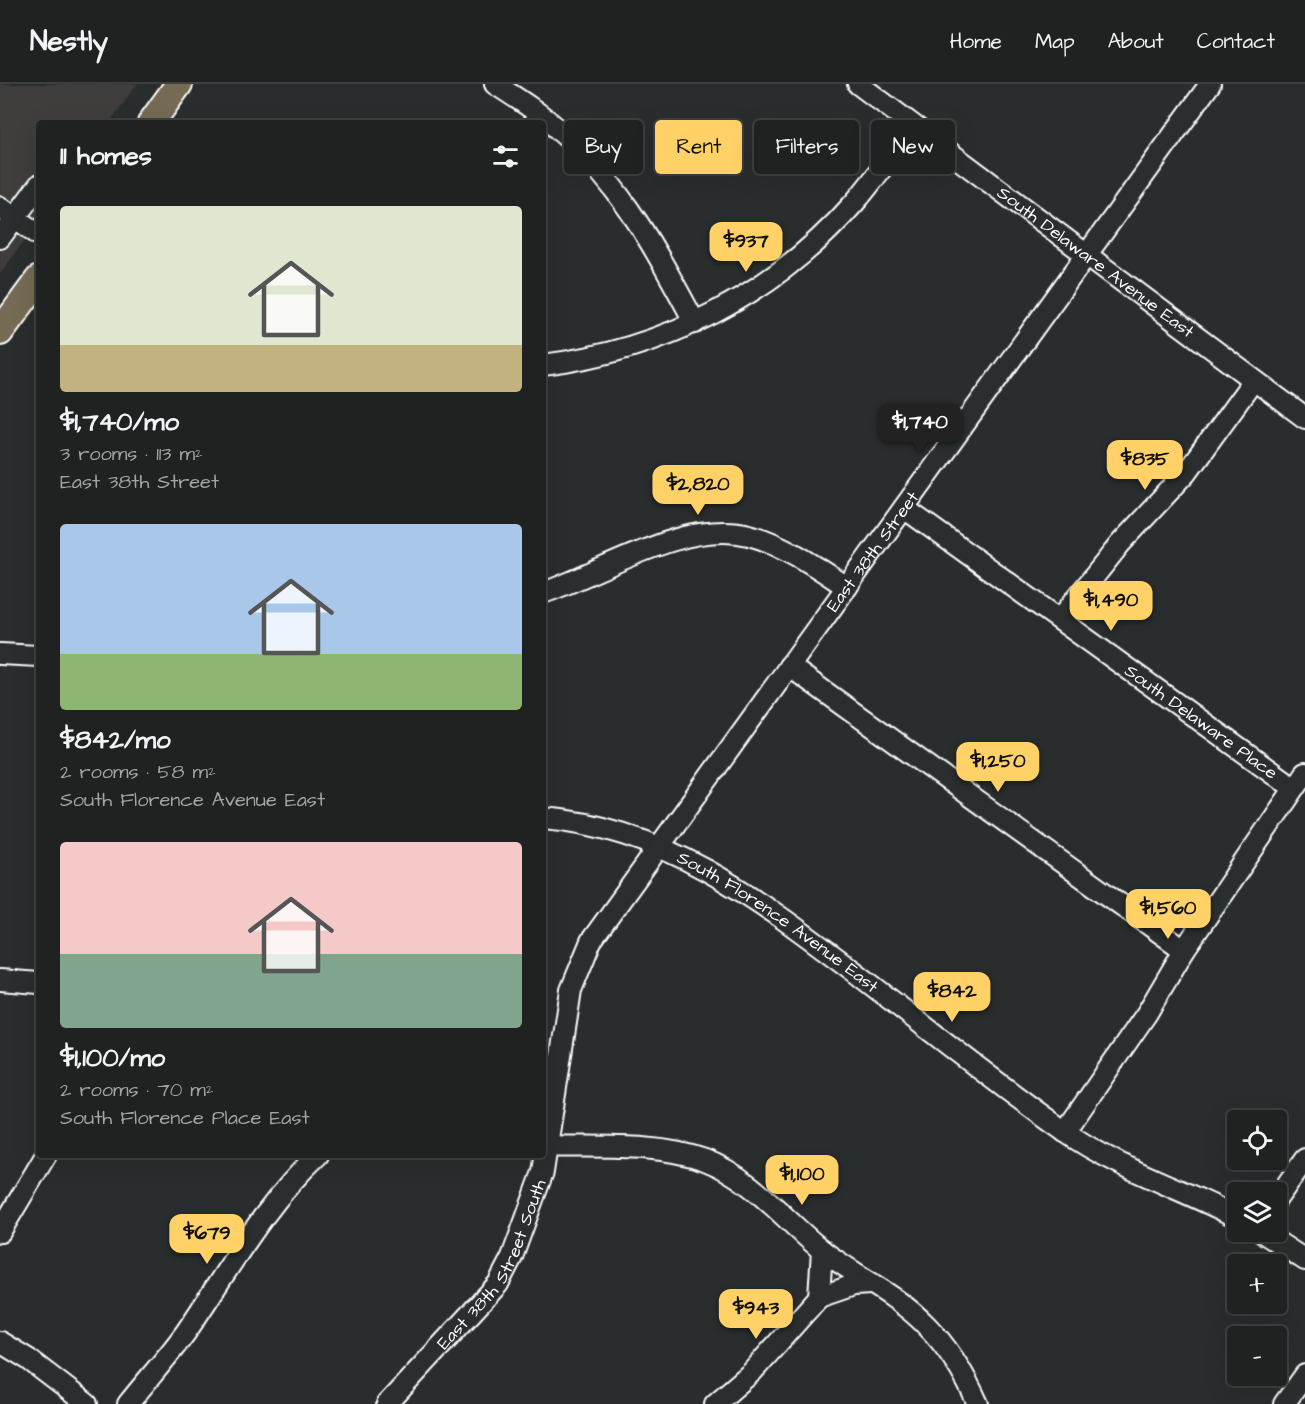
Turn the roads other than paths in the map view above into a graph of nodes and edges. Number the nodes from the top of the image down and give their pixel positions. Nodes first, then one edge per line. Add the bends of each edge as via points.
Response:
1 (179, 84) edge
2 (495, 84) edge
3 (858, 84) edge
4 (1210, 84) edge
5 (157, 120) edge
6 (546, 120) edge
7 (546, 120) edge
8 (905, 120) edge
9 (955, 157) edge
10 (876, 174) edge
11 (36, 188) edge
12 (8, 212) edge
13 (36, 233) edge
14 (0, 238) edge
15 (1087, 255) junction
16 (36, 283) edge
17 (695, 323) junction
18 (0, 332) edge
19 (546, 364) edge
20 (1253, 381) junction
21 (1305, 418) edge
22 (904, 508) junction
23 (846, 587) junction
24 (546, 592) edge
25 (1061, 618) junction
26 (0, 654) edge
27 (36, 656) edge
28 (789, 666) junction
29 (1299, 780) edge
30 (546, 818) edge
31 (658, 845) junction
32 (1184, 950) junction
33 (0, 980) edge
34 (36, 983) edge
35 (570, 996) joint
36 (1065, 1132) junction
37 (546, 1140) edge
38 (546, 1146) edge
39 (44, 1158) edge
40 (315, 1158) edge
41 (544, 1158) edge
42 (1305, 1159) edge
43 (1287, 1184) edge
44 (1227, 1213) edge
45 (0, 1232) edge
46 (1277, 1242) edge
47 (822, 1250) junction
48 (1305, 1260) edge
49 (870, 1284) junction
50 (819, 1297) junction
51 (0, 1342) edge
52 (1305, 1375) edge
53 (87, 1404) edge
54 (128, 1404) edge
55 (387, 1404) edge
56 (715, 1404) edge
57 (978, 1404) edge
58 (1284, 1404) edge

1 - 5 main road
2 - 7 street
3 - 8 street, South Delaware Avenue East
4 - 15 street, East 38th Street
6 - 17 street via 607,177 660,255
9 - 15 street, South Delaware Avenue East
10 - 17 street via 826,231 761,286
11 - 12 street
12 - 13 street
12 - 14 street
15 - 20 street, South Delaware Avenue East
15 - 22 street, East 38th Street
16 - 18 main road
17 - 19 street via 648,343
20 - 21 street, South Delaware Avenue East
20 - 25 street via 1187,472 1120,544
22 - 23 street, East 38th Street
22 - 25 street, South Delaware Place
23 - 24 street via 778,547 749,535 724,533 692,535
23 - 28 street, East 38th Street
25 - 29 street, South Delaware Place
26 - 27 street
28 - 31 street, East 38th Street
28 - 32 street
29 - 32 street
30 - 31 street, South Florence Avenue East via 613,829
31 - 35 street, East 38th Street via 591,941
31 - 36 street, South Florence Avenue East via 770,908
32 - 36 street via 1147,1013
33 - 34 street
35 - 37 street, East 38th Street South
36 - 44 street, South Florence Avenue East
38 - 47 street via 656,1150 706,1161 760,1193
39 - 45 street
40 - 54 street via 254,1227 184,1334
41 - 55 street, East 38th Street South via 543,1172 512,1257 498,1284
42 - 43 street
46 - 48 street
47 - 49 street
47 - 50 street
49 - 50 street
49 - 57 street via 926,1324 960,1368
50 - 56 street via 752,1372
51 - 53 street
52 - 58 street

